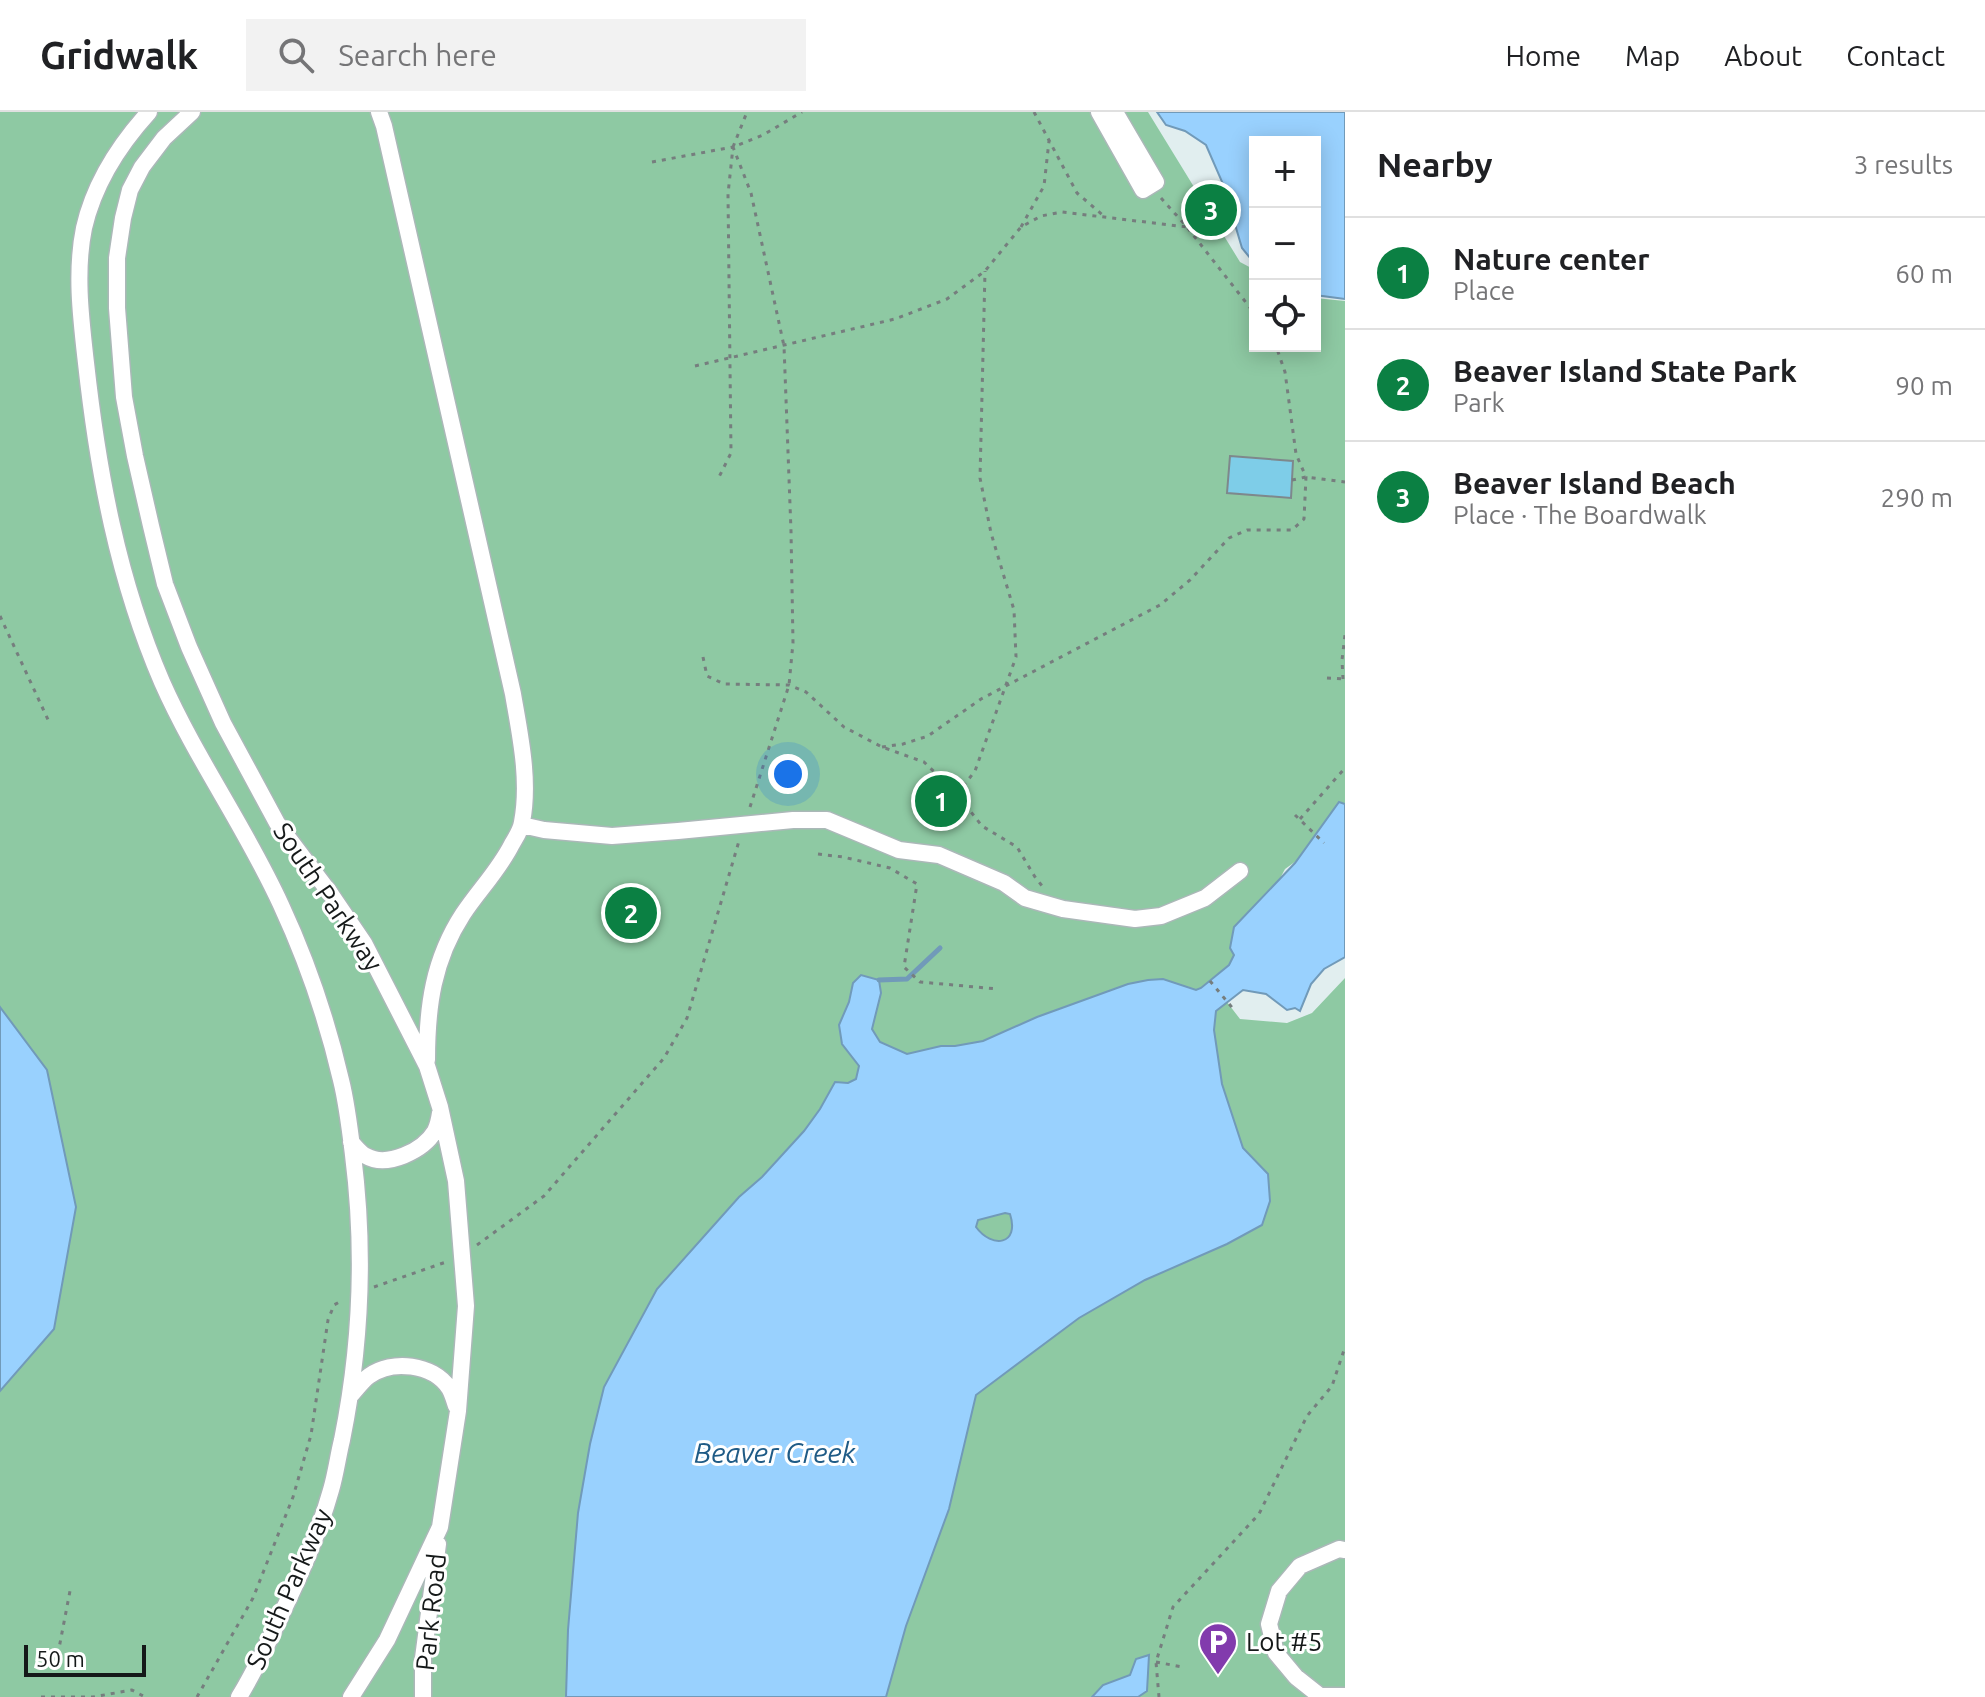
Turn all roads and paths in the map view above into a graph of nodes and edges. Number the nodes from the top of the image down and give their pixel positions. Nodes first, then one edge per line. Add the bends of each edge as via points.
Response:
1 (149, 112) edge
2 (192, 112) edge
3 (379, 112) edge
4 (747, 112) edge
5 (802, 112) edge
6 (1034, 112) edge
7 (1099, 112) edge
8 (1115, 112) edge
9 (1049, 141) junction
10 (733, 147) junction
11 (652, 162) dead end
12 (1151, 186) junction
13 (1105, 217) junction
14 (1021, 227) junction
15 (1187, 227) junction
16 (985, 271) junction
17 (1249, 306) edge
18 (784, 346) junction
19 (1278, 352) edge
20 (730, 359) junction
21 (695, 366) dead end
22 (719, 477) dead end
23 (1306, 477) junction
24 (1292, 480) dead end
25 (1345, 482) edge
26 (0, 616) edge
27 (1345, 635) edge
28 (703, 657) dead end
29 (1344, 660) edge
30 (1327, 678) dead end
31 (1344, 680) edge
32 (789, 685) junction
33 (1004, 687) junction
34 (50, 724) dead end
35 (882, 747) junction
36 (1345, 768) edge
37 (957, 794) junction
38 (1295, 815) dead end
39 (1300, 819) junction
40 (744, 824) junction
41 (522, 825) junction
42 (1324, 843) dead end
43 (818, 854) dead end
44 (1240, 871) dead end
45 (1044, 888) dead end
46 (1210, 981) dead end
47 (998, 989) dead end
48 (1235, 1011) dead end
49 (427, 1066) junction
50 (440, 1107) junction
51 (351, 1142) junction
52 (463, 1256) junction
53 (360, 1292) junction
54 (1345, 1347) edge
55 (351, 1395) junction
56 (458, 1411) junction
57 (440, 1527) junction
58 (1345, 1550) edge
59 (70, 1591) dead end
60 (1156, 1662) junction
61 (56, 1664) dead end
62 (1182, 1667) dead end
63 (1320, 1696) edge
64 (1345, 1696) edge
65 (41, 1697) edge
66 (145, 1697) edge
67 (197, 1697) edge
68 (239, 1697) edge
69 (351, 1697) edge
70 (423, 1697) edge
71 (1159, 1697) edge

1 - 51 street, South Parkway via 101,179 83,233 81,302 99,463 118,554 161,679 281,904 312,983 343,1086
2 - 49 street, South Parkway via 164,138 136,178 117,258 124,397 165,584 223,723 277,823 364,943
3 - 41 street via 513,694 524,766
4 - 10 path
5 - 10 path
6 - 9 path
7 - 12 street via 1143,190
8 - 12 street via 1156,182
9 - 13 path via 1077,193
9 - 14 path via 1044,186
10 - 11 path
10 - 18 path via 751,193
10 - 20 path via 728,194
12 - 15 path
13 - 14 path via 1062,212
13 - 15 path
14 - 16 path
15 - 17 path
16 - 18 path via 947,299 895,319
16 - 33 path via 980,478 1014,610 1016,657
18 - 20 path
18 - 32 path via 793,629
19 - 23 path via 1296,454
20 - 21 path
20 - 22 path via 731,453
23 - 24 path
23 - 25 path
23 - 33 path via 1304,519 1292,530 1247,530 1229,538 1160,605
26 - 34 path
27 - 29 path
28 - 32 path via 707,676 724,684
29 - 31 path
30 - 31 path
32 - 35 path via 806,692 844,727
32 - 40 path
33 - 35 path via 928,736
33 - 37 path via 975,771
35 - 37 path via 924,762
36 - 39 path
37 - 45 path via 982,826 1017,847
38 - 39 path
39 - 42 path
40 - 41 street via 612,836
40 - 44 street via 827,820 899,850 939,855 1004,883 1025,898 1135,919 1161,916 1205,898
40 - 52 path via 687,1018 664,1058 544,1196
41 - 49 street via 449,939 436,972 427,1023
43 - 47 path via 890,868 917,884 904,967 920,982
46 - 48 path
49 - 50 street, South Parkway
50 - 51 street via 433,1135 408,1154 370,1158
50 - 52 street, South Parkway via 456,1181
51 - 53 street, South Parkway
52 - 53 path
52 - 56 street, South Parkway via 466,1306
53 - 55 street, South Parkway
53 - 67 path via 334,1305 311,1435 293,1497 253,1598
54 - 60 path via 1332,1386 1307,1416 1259,1514 1173,1607
55 - 56 street via 379,1371 422,1368 450,1389
55 - 68 street, South Parkway via 332,1489 307,1561
56 - 57 street, South Parkway
57 - 69 street, South Parkway via 387,1640
57 - 70 street, Park Road
58 - 63 street via 1300,1566 1279,1591 1269,1624 1276,1653
59 - 61 path
60 - 62 path
60 - 71 path
63 - 64 street
65 - 66 path via 132,1690

